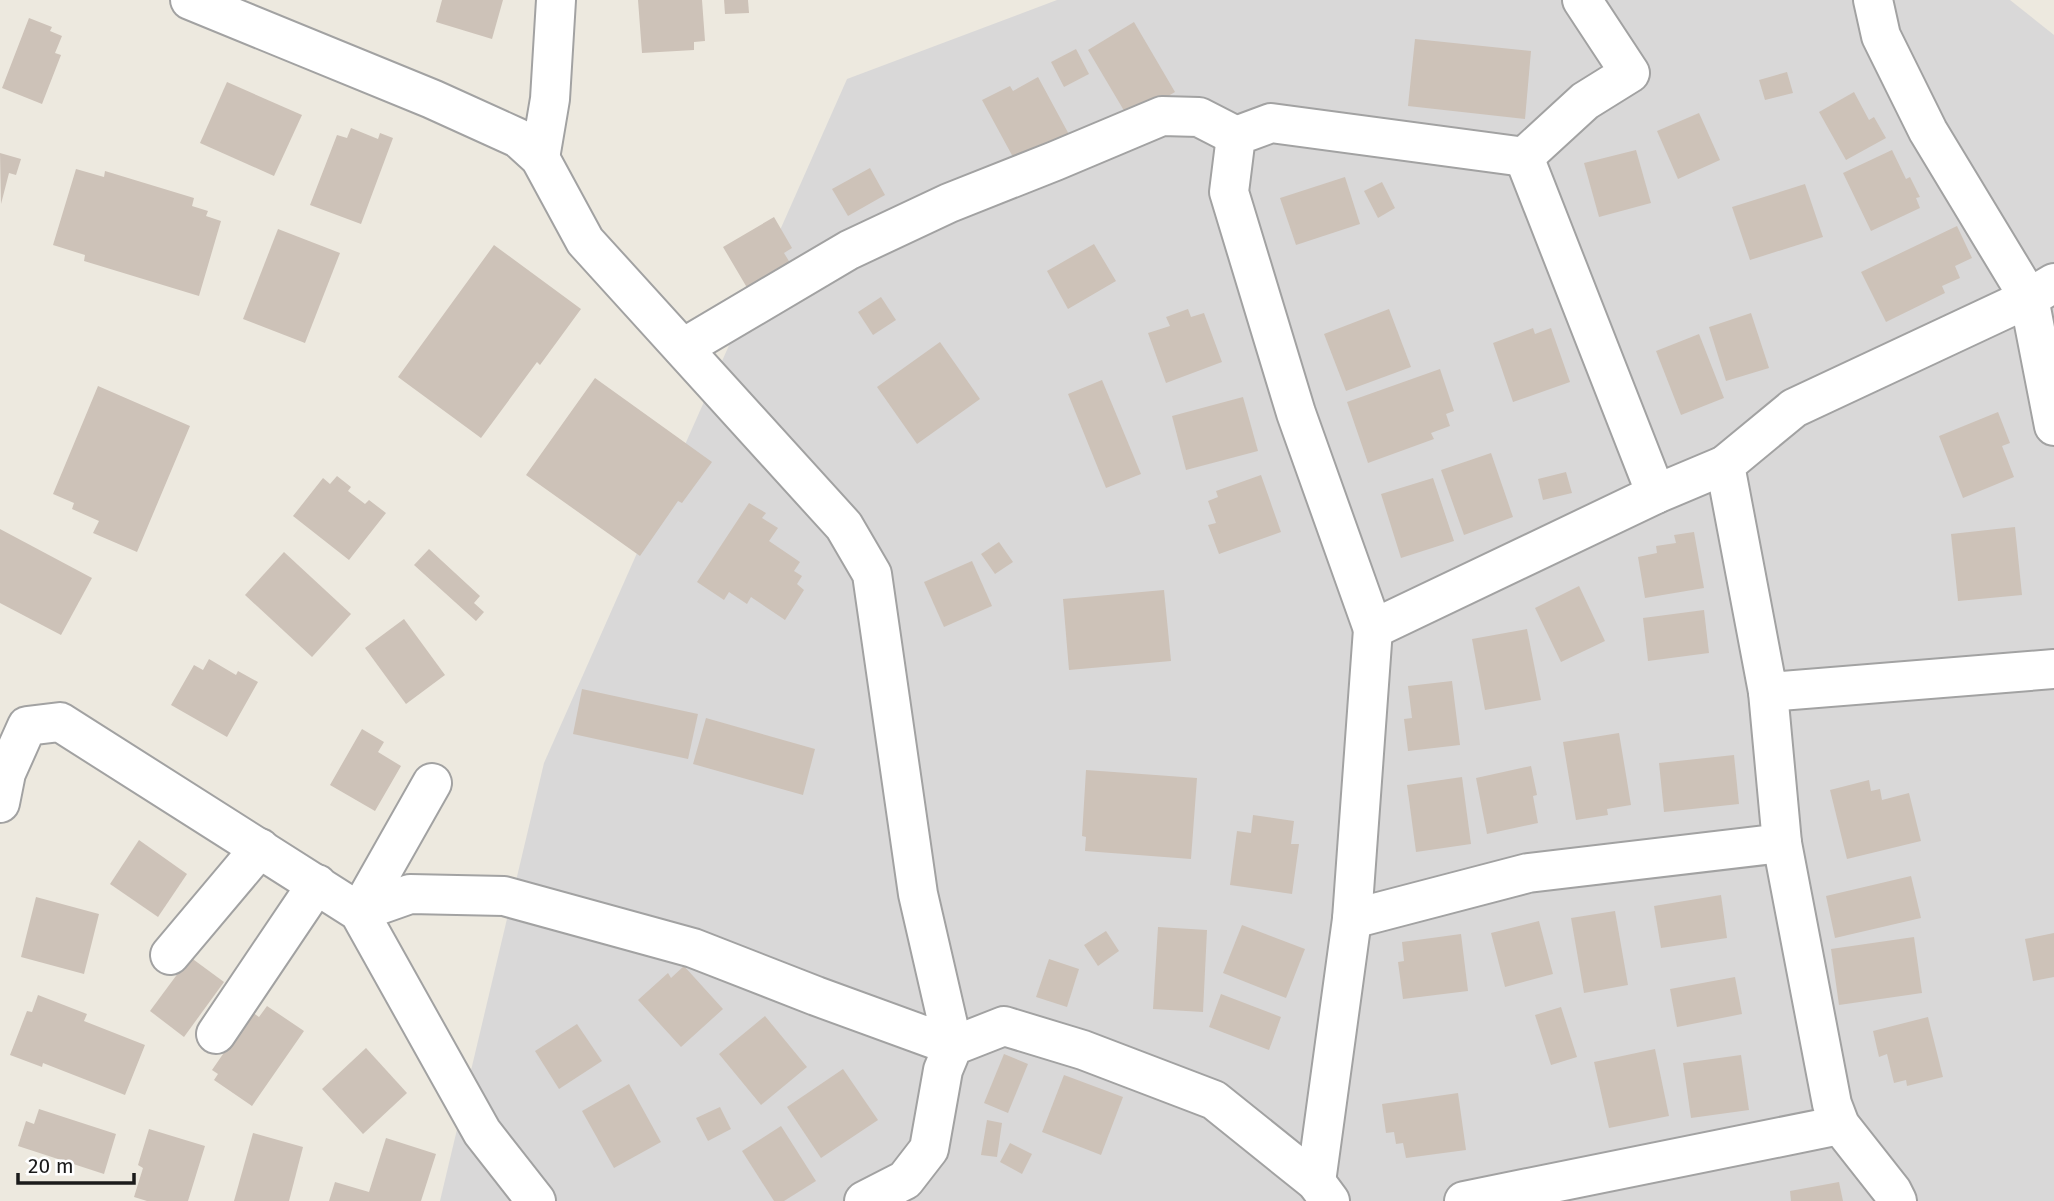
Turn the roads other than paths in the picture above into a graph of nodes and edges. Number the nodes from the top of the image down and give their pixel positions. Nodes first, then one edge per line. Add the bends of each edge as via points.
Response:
1 (190, 0) edge
2 (556, 0) edge
3 (1582, 0) edge
4 (1873, 0) edge
5 (1236, 136) junction
6 (1524, 156) junction
7 (540, 158) junction
8 (2041, 290) edge
9 (683, 348) junction
10 (2054, 426) edge
11 (1725, 465) junction
12 (1656, 494) junction
13 (1373, 629) junction
14 (2054, 669) edge
15 (1768, 692) junction
16 (432, 783) dead end
17 (0, 803) edge
18 (1782, 843) junction
19 (260, 848) junction
20 (317, 884) junction
21 (359, 912) junction
22 (1352, 919) junction
23 (170, 955) dead end
24 (216, 1034) dead end
25 (953, 1046) junction
26 (1840, 1125) junction
27 (1323, 1192) edge
28 (536, 1201) edge
29 (864, 1201) edge
30 (1464, 1201) edge
31 (1897, 1201) edge

1 - 7 street via 432,99 518,138
2 - 7 street via 550,99
3 - 6 street via 1630,73 1585,101
4 - 8 street via 1881,36 1928,131
5 - 6 street via 1271,123
5 - 9 street via 1199,117 1162,116 949,202 849,250
5 - 13 street via 1229,192 1296,413
6 - 12 street
7 - 9 street via 585,241
8 - 10 street
8 - 11 street via 1794,408
9 - 25 street via 844,526 872,574 918,894
11 - 12 street
11 - 15 street
12 - 13 street
13 - 22 street
14 - 15 street
15 - 18 street
16 - 21 street
17 - 19 street via 6,773 27,726 60,722
18 - 22 street via 1528,873
18 - 26 street via 1832,1104
19 - 20 street
19 - 23 street
20 - 21 street
20 - 24 street
21 - 25 street via 410,894 503,896 693,948
21 - 28 street via 482,1132
22 - 27 street
25 - 27 street via 1004,1026 1083,1050 1214,1100
25 - 29 street via 943,1070 929,1149 905,1180
26 - 30 street
26 - 31 street

